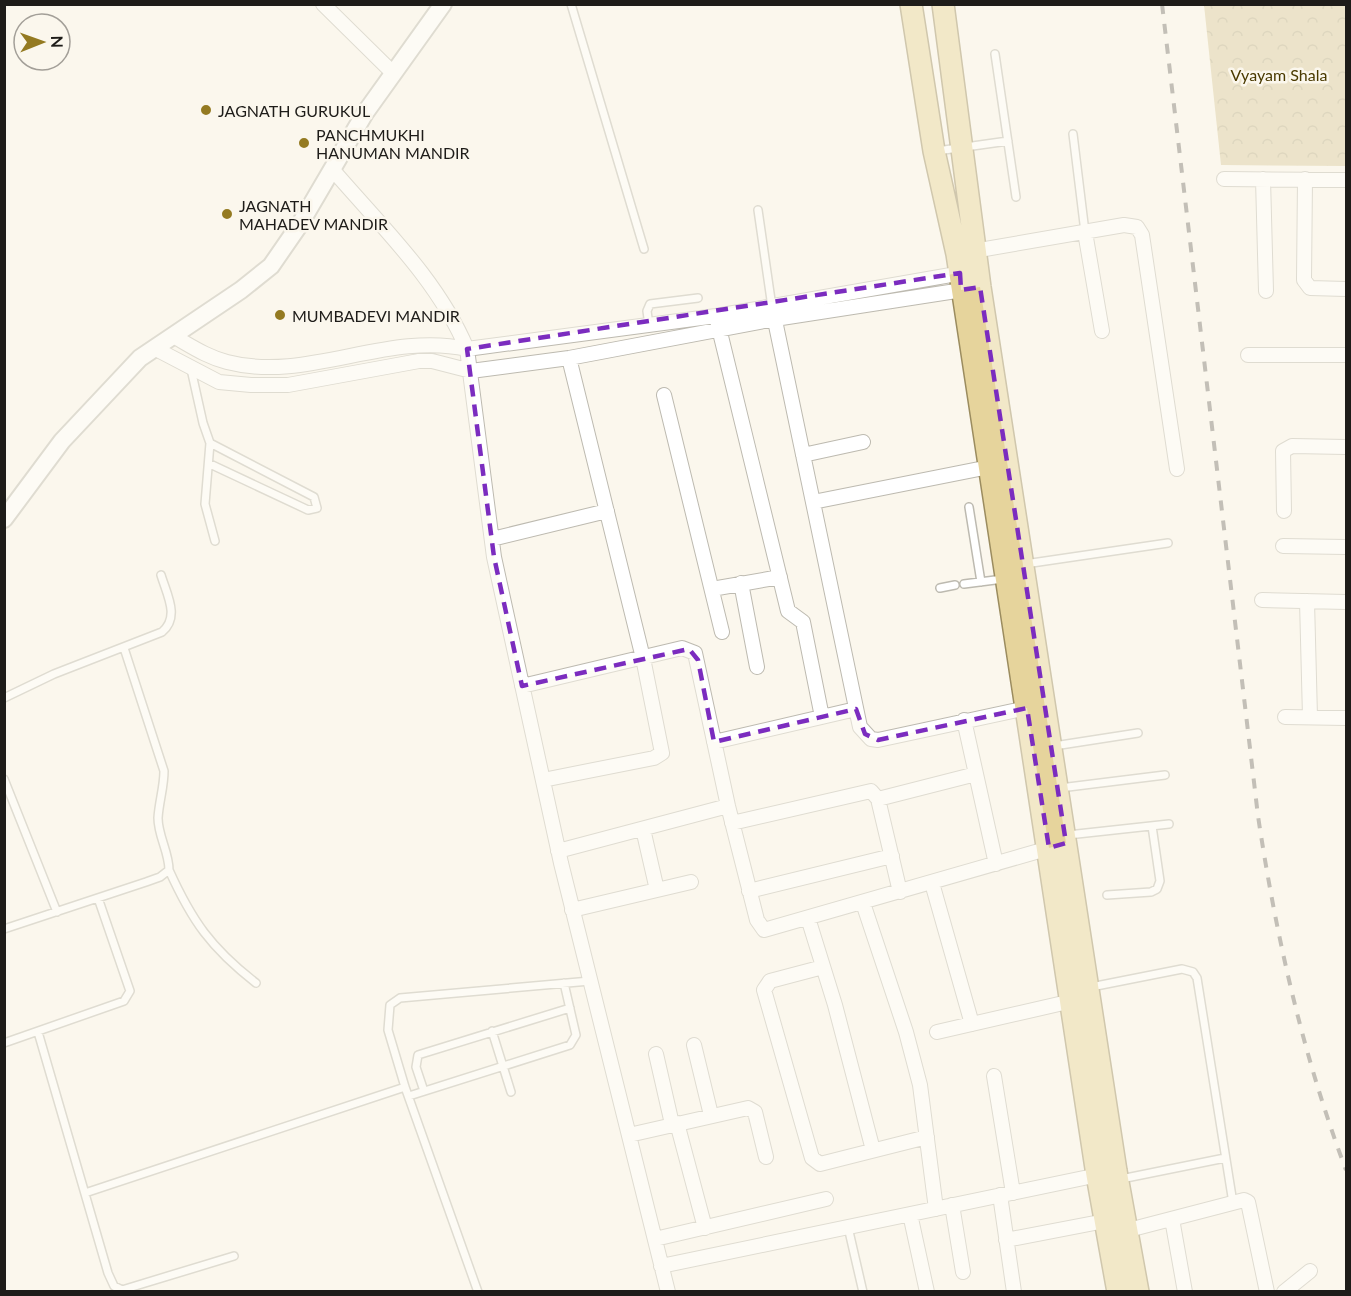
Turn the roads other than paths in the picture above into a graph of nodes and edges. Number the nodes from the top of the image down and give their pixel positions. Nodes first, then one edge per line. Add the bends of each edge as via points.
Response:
1 (323, 4) edge
2 (443, 4) edge
3 (572, 4) edge
4 (911, 4) edge
5 (926, 4) edge
6 (943, 4) edge
7 (995, 54) dead end
8 (393, 73) junction
9 (1073, 134) dead end
10 (1008, 141) junction
11 (961, 148) junction
12 (934, 151) junction
13 (332, 169) junction
14 (1224, 179) dead end
15 (1263, 179) junction
16 (1305, 180) junction
17 (1347, 180) edge
18 (1016, 197) dead end
19 (758, 210) dead end
20 (1084, 232) junction
21 (644, 249) dead end
22 (969, 271) junction
23 (1347, 289) edge
24 (1266, 291) dead end
25 (698, 298) dead end
26 (773, 313) junction
27 (716, 316) junction
28 (649, 325) junction
29 (719, 330) junction
30 (1102, 331) dead end
31 (173, 336) junction
32 (154, 348) junction
33 (467, 350) junction
34 (1248, 355) dead end
35 (1347, 355) edge
36 (569, 358) junction
37 (191, 369) junction
38 (471, 371) junction
39 (664, 394) dead end
40 (863, 442) dead end
41 (210, 443) junction
42 (1347, 447) edge
43 (803, 455) junction
44 (210, 464) junction
45 (989, 467) junction
46 (1177, 469) dead end
47 (813, 502) junction
48 (969, 507) dead end
49 (607, 511) junction
50 (1284, 511) dead end
51 (4, 519) edge
52 (492, 539) junction
53 (215, 541) dead end
54 (1168, 543) dead end
55 (1283, 546) dead end
56 (1347, 547) edge
57 (1012, 570) junction
58 (161, 575) dead end
59 (780, 577) junction
60 (981, 582) junction
61 (741, 583) junction
62 (964, 584) dead end
63 (955, 585) dead end
64 (940, 588) dead end
65 (711, 589) junction
66 (1262, 600) dead end
67 (1307, 601) junction
68 (1347, 602) edge
69 (722, 632) dead end
70 (123, 648) junction
71 (643, 658) junction
72 (757, 667) dead end
73 (522, 686) junction
74 (4, 698) edge
75 (1027, 708) junction
76 (856, 710) junction
77 (822, 717) junction
78 (1285, 717) dead end
79 (1310, 717) junction
80 (1347, 718) edge
81 (964, 720) junction
82 (1138, 733) dead end
83 (714, 742) junction
84 (1051, 746) junction
85 (976, 774) junction
86 (1165, 775) dead end
87 (4, 779) edge
88 (543, 780) junction
89 (1058, 789) junction
90 (878, 799) junction
91 (728, 806) junction
92 (732, 823) junction
93 (1169, 824) dead end
94 (1152, 826) junction
95 (643, 829) junction
96 (1060, 842) junction
97 (558, 851) junction
98 (892, 856) junction
99 (996, 864) junction
100 (168, 870) junction
101 (691, 882) dead end
102 (932, 884) junction
103 (657, 890) junction
104 (749, 891) junction
105 (900, 892) junction
106 (1107, 895) dead end
107 (98, 898) junction
108 (862, 903) junction
109 (572, 910) junction
110 (57, 912) junction
111 (808, 918) junction
112 (4, 929) edge
113 (823, 967) junction
114 (590, 981) junction
115 (256, 983) dead end
116 (564, 983) junction
117 (1088, 987) junction
118 (1072, 1001) junction
119 (570, 1008) junction
120 (972, 1024) junction
121 (492, 1031) junction
122 (38, 1032) junction
123 (937, 1032) dead end
124 (4, 1043) edge
125 (694, 1045) dead end
126 (656, 1054) dead end
127 (503, 1065) junction
128 (994, 1076) dead end
129 (405, 1087) junction
130 (424, 1091) junction
131 (511, 1092) dead end
132 (409, 1096) junction
133 (711, 1115) junction
134 (675, 1124) junction
135 (629, 1135) junction
136 (927, 1137) junction
137 (873, 1150) junction
138 (766, 1157) dead end
139 (1225, 1158) junction
140 (1110, 1175) junction
141 (85, 1193) junction
142 (1006, 1194) junction
143 (826, 1199) dead end
144 (1234, 1203) junction
145 (952, 1205) junction
146 (936, 1209) junction
147 (910, 1214) junction
148 (1172, 1219) junction
149 (848, 1227) junction
150 (705, 1228) junction
151 (1113, 1229) junction
152 (655, 1239) junction
153 (1006, 1240) junction
154 (234, 1256) dead end
155 (661, 1266) junction
156 (1310, 1271) dead end
157 (963, 1272) dead end
158 (1298, 1287) edge
159 (478, 1292) edge
160 (668, 1292) edge
161 (863, 1292) edge
162 (927, 1292) edge
163 (1014, 1292) edge
164 (1118, 1292) edge
165 (1137, 1292) edge
166 (1185, 1292) edge
167 (1267, 1292) edge
168 (1284, 1292) edge

1 - 8 street
2 - 8 street
3 - 21 lane
4 - 12 highway
5 - 11 highway via 945,128
6 - 11 highway
7 - 10 lane
8 - 13 street
9 - 20 lane
10 - 11 lane
10 - 18 lane
11 - 12 lane
11 - 22 highway
12 - 22 highway
13 - 31 street via 271,266
13 - 33 street via 437,292 455,320
14 - 15 street
15 - 16 street
15 - 24 street
16 - 17 street
16 - 23 street via 1304,280 1310,288
19 - 26 lane
20 - 22 street
20 - 30 street
20 - 46 street via 1124,225 1137,227 1142,235
22 - 26 street
22 - 45 highway
22 - 57 highway
25 - 28 lane via 650,304 646,312
26 - 27 street
26 - 29 street
26 - 43 street
27 - 28 street
27 - 29 street
28 - 33 street
29 - 36 street
29 - 59 street
31 - 32 street
31 - 33 street via 210,357 256,366 284,367 417,345 438,344
32 - 37 street
32 - 51 street via 62,441
33 - 38 street
34 - 35 street
36 - 38 street
36 - 49 street
37 - 38 street via 219,382 273,386 419,361
37 - 41 lane
38 - 52 street
39 - 65 street
40 - 43 street
41 - 44 lane
41 - 44 lane via 314,497 317,508 308,510
42 - 50 street via 1292,446 1282,451
43 - 47 street
44 - 53 lane via 205,504
45 - 47 street
45 - 57 highway
47 - 76 street
48 - 60 lane
49 - 52 street
49 - 71 street
52 - 73 street
54 - 57 lane
55 - 56 street
57 - 60 lane
57 - 75 highway
57 - 84 highway
58 - 70 lane via 173,617 171,625
59 - 61 street
59 - 77 street via 788,611 803,622
60 - 62 lane
61 - 65 street
61 - 72 street
63 - 64 lane
65 - 69 street
66 - 67 street
67 - 68 street
67 - 79 street
70 - 74 lane
70 - 100 lane via 164,771 158,819 169,859
71 - 73 street
71 - 83 street via 682,648 695,653
71 - 88 street via 662,749 660,756
73 - 88 street
75 - 81 street
75 - 96 highway
76 - 77 street
76 - 81 street via 865,734 879,740
77 - 83 street
78 - 79 street
79 - 80 street
81 - 85 street
82 - 84 lane
83 - 91 street
84 - 89 highway
85 - 90 street
85 - 99 street
86 - 89 lane
87 - 110 lane
88 - 97 street
89 - 96 highway
90 - 92 street via 871,791 861,791
90 - 98 street
91 - 92 street
91 - 95 street
92 - 104 street
93 - 94 lane
94 - 96 lane
94 - 106 lane via 1160,881 1157,889
95 - 97 street
95 - 103 street
96 - 99 street
96 - 117 highway
96 - 118 highway
97 - 109 street
98 - 104 street
98 - 105 street
99 - 102 street
100 - 107 lane via 160,878
100 - 115 lane via 208,941
101 - 103 street
102 - 105 street
102 - 120 street
103 - 109 street
104 - 111 street via 757,920 765,930
105 - 108 street
107 - 110 lane
107 - 122 lane via 130,991 124,1001 110,1008
108 - 111 street
108 - 136 street via 906,1032 920,1085
109 - 114 street
110 - 112 lane
111 - 113 street
113 - 137 street
113 - 137 street via 770,981 764,990 765,1000 812,1158 820,1164
114 - 116 lane
114 - 135 street
116 - 119 lane
116 - 129 lane via 400,998 390,1005 388,1030
117 - 139 lane via 1182,969 1193,972
117 - 140 highway
118 - 120 street
118 - 140 highway
119 - 121 lane
119 - 127 lane via 576,1035 570,1045
120 - 123 street
121 - 127 lane
121 - 130 lane via 418,1055 416,1067
122 - 124 lane
122 - 141 lane
125 - 133 street
126 - 134 street
127 - 130 lane
127 - 131 lane
128 - 142 street
129 - 132 lane
129 - 141 lane
130 - 132 lane
132 - 159 lane
133 - 134 street
133 - 138 street via 742,1108 755,1112
134 - 135 street
134 - 150 street
135 - 152 street
136 - 137 street
136 - 146 street
139 - 140 lane
139 - 144 lane
140 - 142 street
140 - 151 highway
141 - 154 lane via 108,1273 114,1286 122,1290
142 - 145 street
142 - 153 street
143 - 150 street
144 - 148 street
144 - 167 street via 1244,1200 1251,1204
145 - 146 street
145 - 157 street
146 - 147 street
147 - 149 street
147 - 162 street
148 - 151 street
148 - 166 street
149 - 155 street
149 - 161 lane
150 - 152 street
151 - 153 street
151 - 164 highway
151 - 165 highway
152 - 155 street
153 - 163 street
155 - 160 street
156 - 158 street
158 - 168 street

